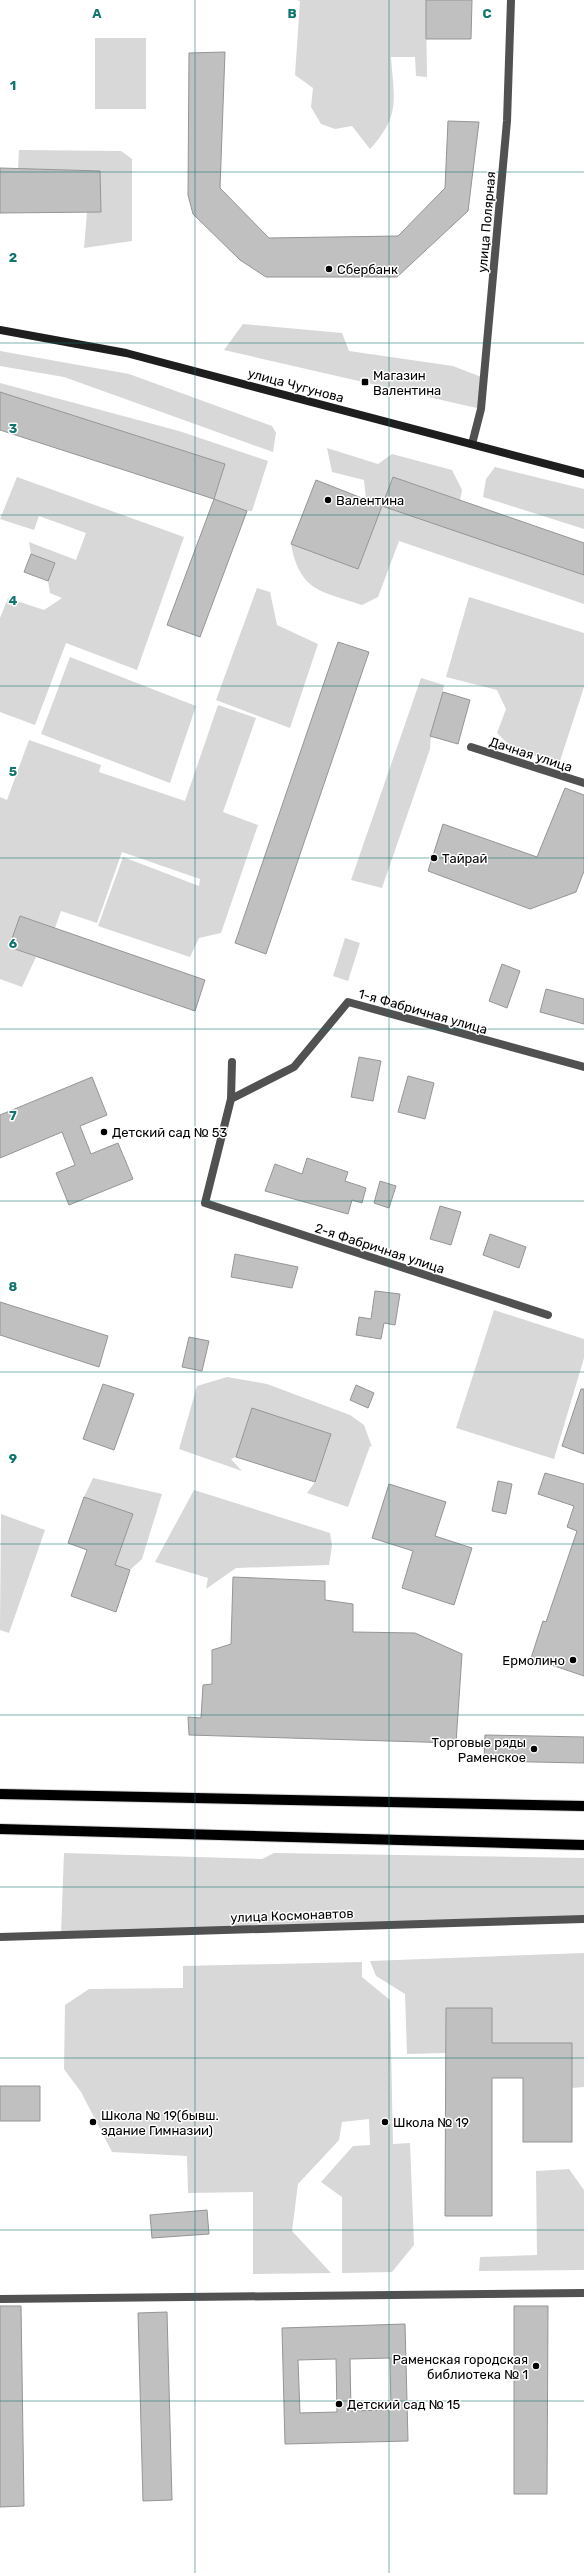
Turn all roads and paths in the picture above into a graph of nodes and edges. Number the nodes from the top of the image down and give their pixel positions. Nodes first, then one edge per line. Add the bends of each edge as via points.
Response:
1 (511, 0) edge
2 (0, 330) edge
3 (472, 444) junction
4 (584, 474) edge
5 (470, 747) dead end
6 (584, 783) edge
7 (232, 1062) dead end
8 (584, 1067) edge
9 (231, 1099) junction
10 (548, 1315) dead end
11 (0, 1794) edge
12 (584, 1806) edge
13 (0, 1829) edge
14 (584, 1845) edge
15 (584, 1919) edge
16 (0, 1937) edge
17 (584, 2293) edge
18 (0, 2299) edge

1 - 3 street, улица Полярная via 507,121 481,409
2 - 3 main road, улица Чугунова via 126,353
3 - 4 main road, улица Чугунова
5 - 6 street, Дачная улица
7 - 9 street
8 - 9 street, 1-я Фабричная улица via 348,1002 294,1067
9 - 10 street, 2-я Фабричная улица via 205,1203
11 - 12 main road
13 - 14 main road
15 - 16 street, улица Космонавтов
17 - 18 street

